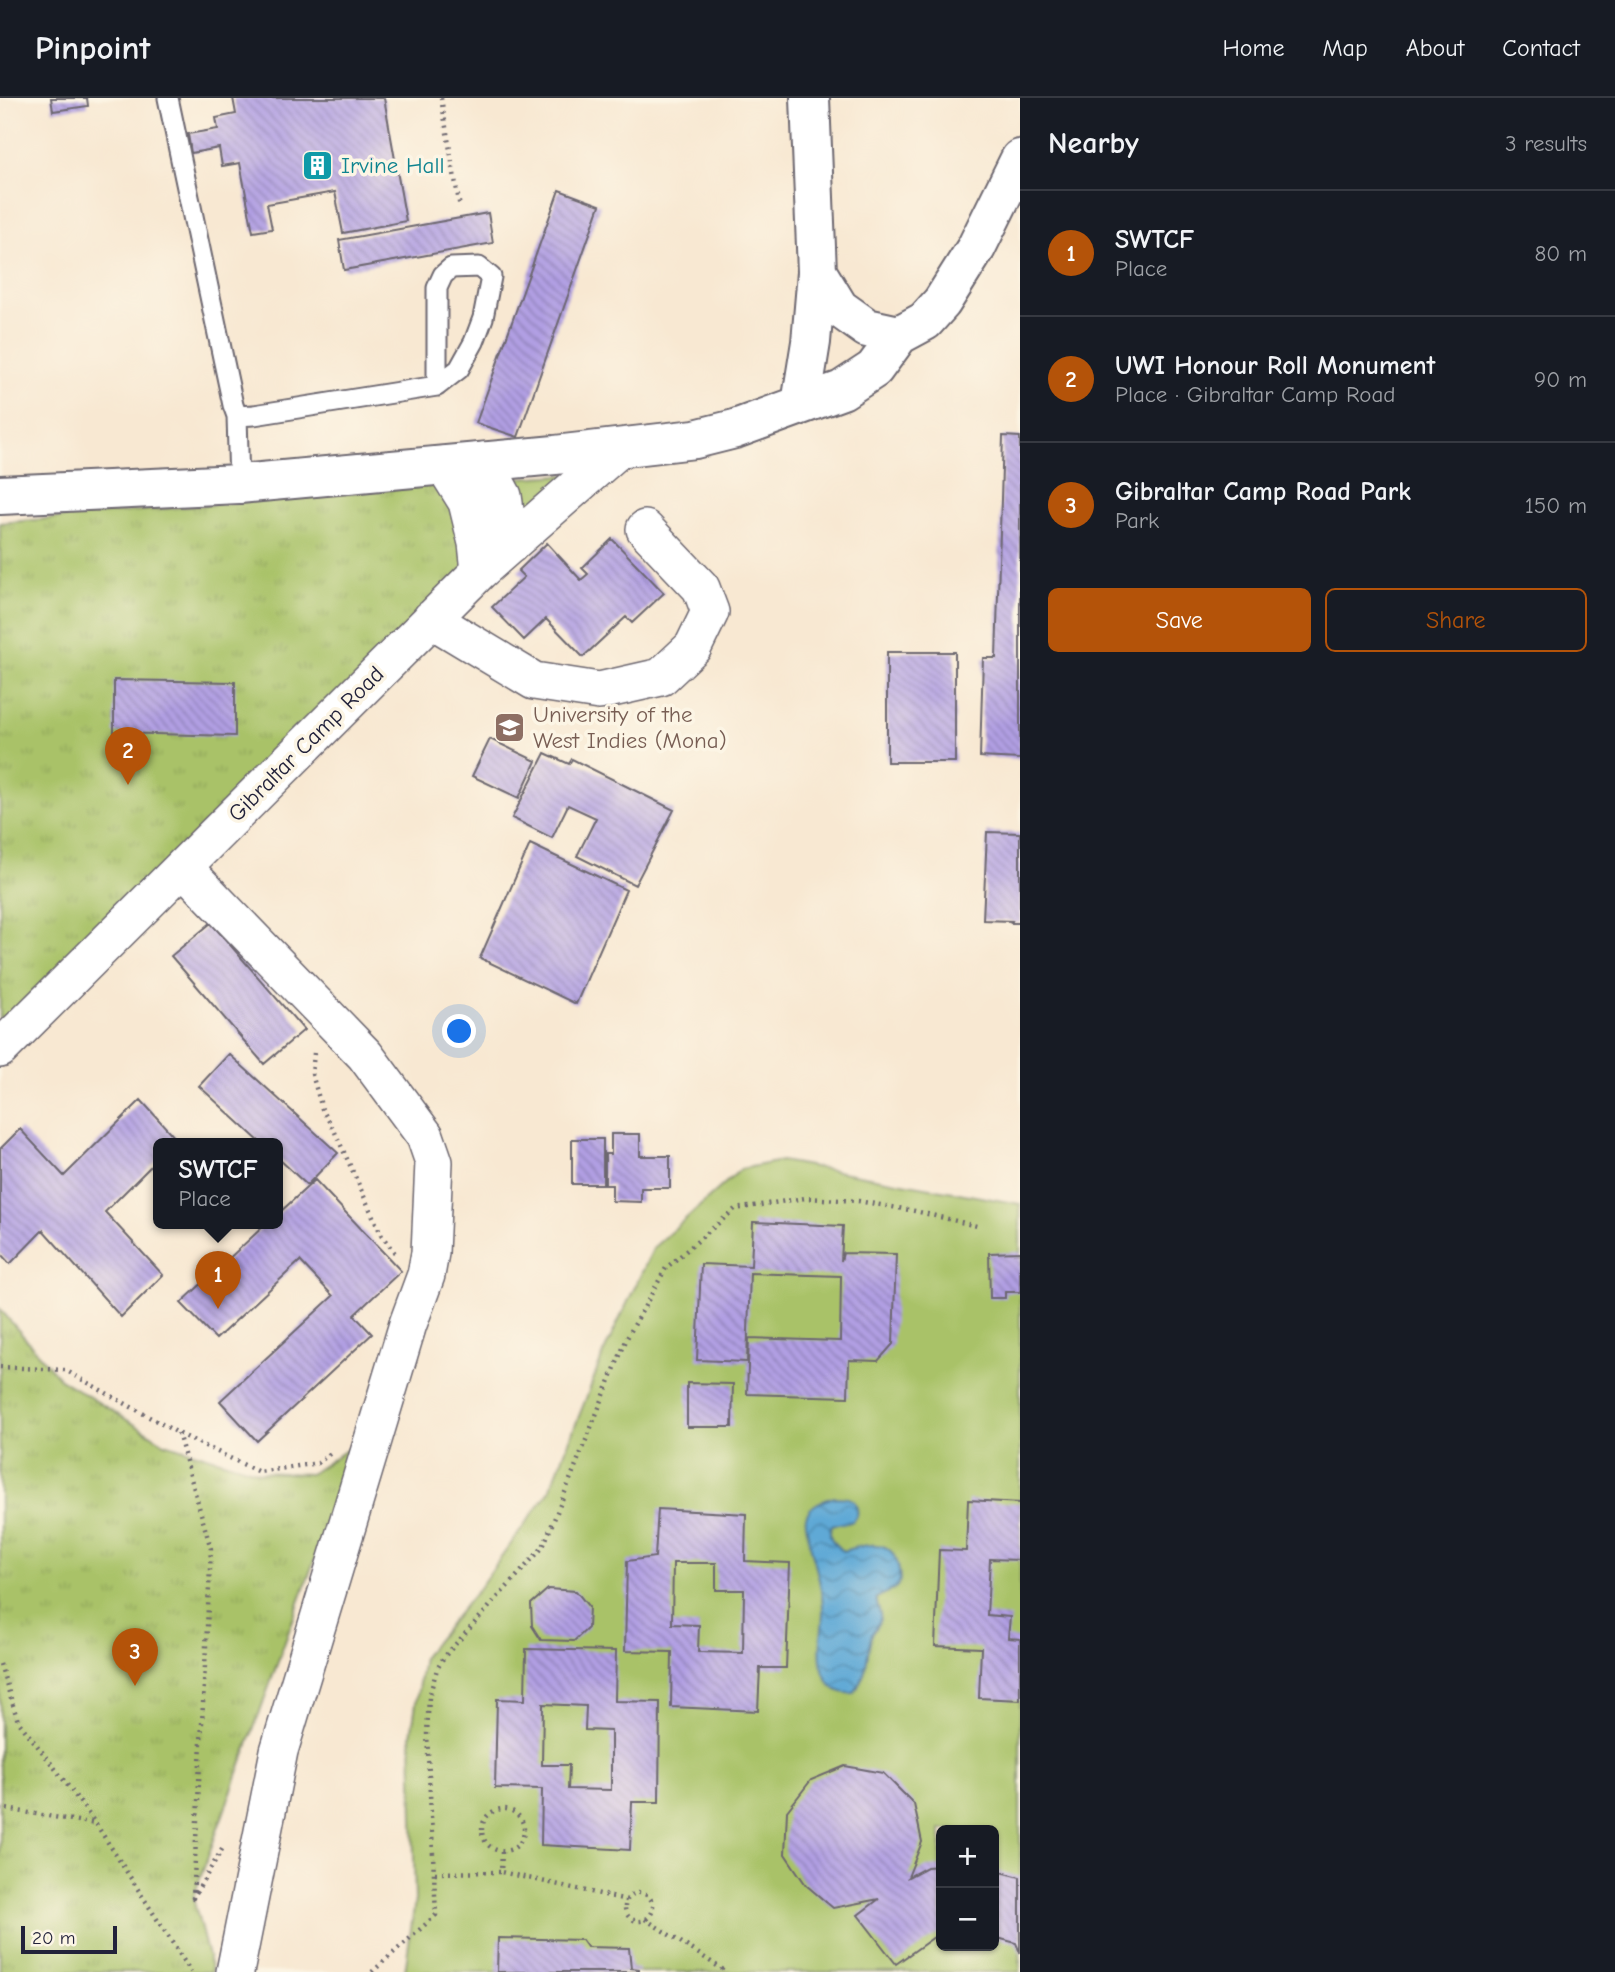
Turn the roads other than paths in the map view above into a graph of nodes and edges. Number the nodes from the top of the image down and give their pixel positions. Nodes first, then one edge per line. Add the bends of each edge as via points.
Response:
1 (168, 98) edge
2 (810, 98) edge
3 (1020, 159) edge
4 (817, 272) junction
5 (899, 335) junction
6 (437, 386) junction
7 (801, 404) junction
8 (237, 416) junction
9 (620, 448) junction
10 (484, 461) junction
11 (444, 465) junction
12 (239, 484) junction
13 (0, 495) edge
14 (645, 529) dead end
15 (510, 545) junction
16 (480, 571) junction
17 (431, 619) junction
18 (183, 867) junction
19 (0, 1049) edge
20 (235, 1972) edge

1 - 8 lane
2 - 4 street
3 - 5 street via 976,248 942,302 925,321
4 - 5 street via 839,308 867,328
4 - 7 street
5 - 7 street via 874,369 842,390
6 - 6 lane via 438,288 451,268 479,267 491,276 484,318 459,369
6 - 8 lane
7 - 9 street via 695,439
8 - 12 lane
9 - 10 street
9 - 15 street, Gibraltar Camp Road
10 - 11 street
10 - 15 street via 503,496
11 - 12 street
11 - 16 street via 467,502
12 - 13 street
14 - 17 street via 701,588 710,612 693,647 661,677 599,691 534,681
15 - 16 street, Gibraltar Camp Road
16 - 17 street, Gibraltar Camp Road
17 - 18 street, Gibraltar Camp Road
18 - 19 street, Gibraltar Camp Road
18 - 20 street via 365,1055 425,1136 434,1162 430,1253 279,1751

